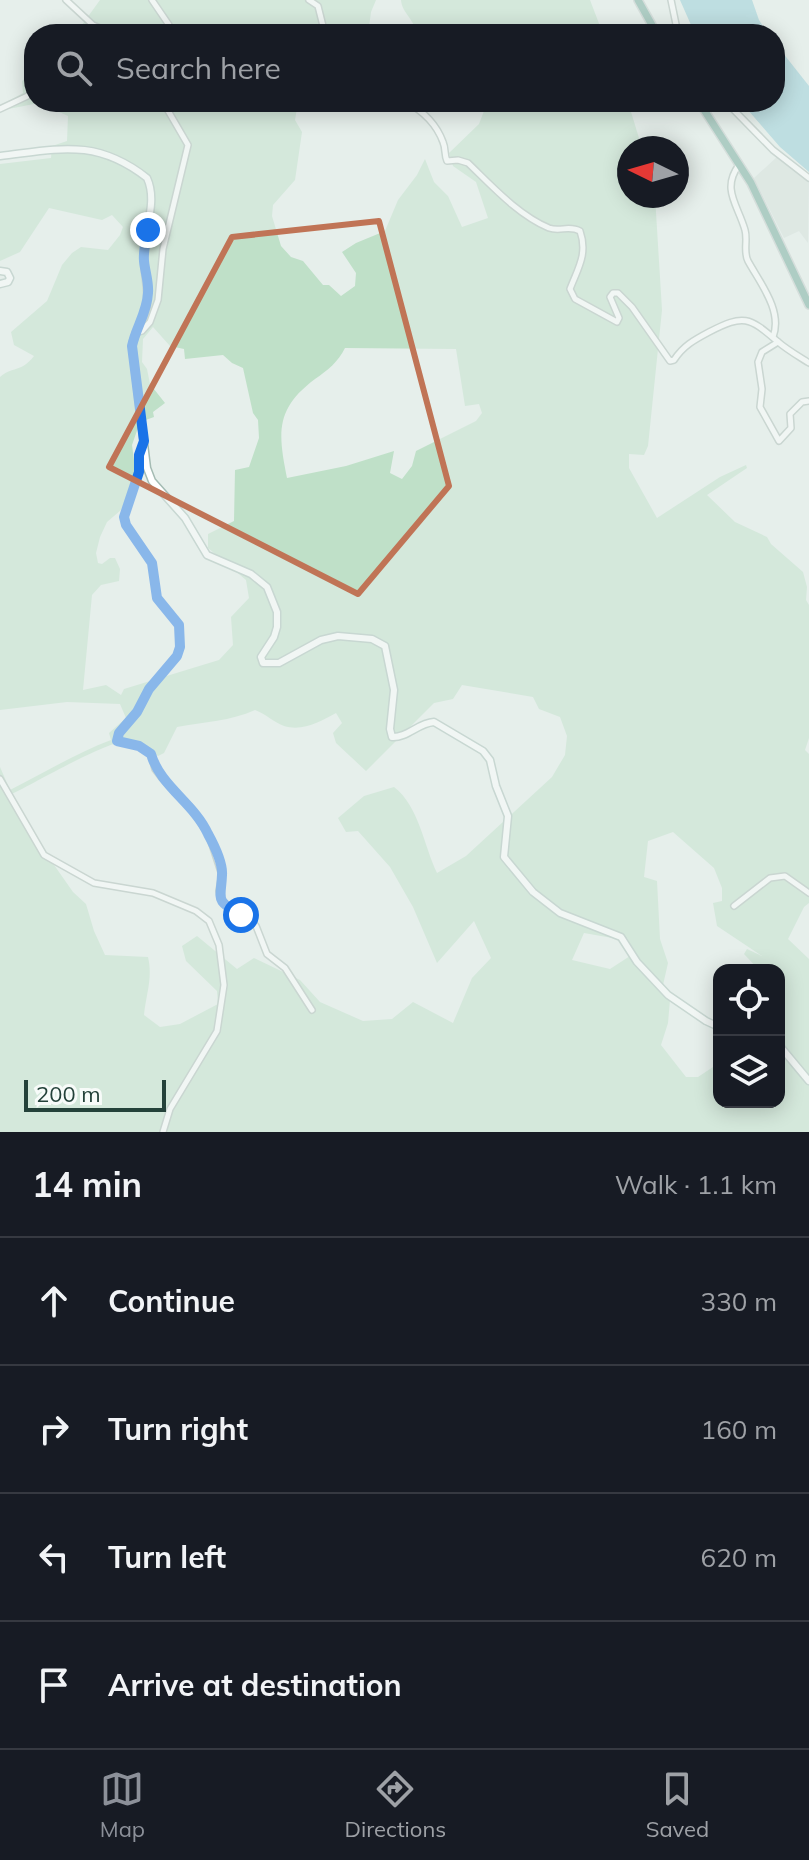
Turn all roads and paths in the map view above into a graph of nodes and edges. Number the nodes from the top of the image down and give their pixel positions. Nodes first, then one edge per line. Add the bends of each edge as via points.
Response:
1 (66, 0) edge
2 (152, 0) edge
3 (309, 0) edge
4 (638, 0) edge
5 (671, 0) edge
6 (92, 24) edge
7 (168, 24) edge
8 (322, 24) edge
9 (651, 24) edge
10 (676, 24) edge
11 (24, 98) edge
12 (0, 109) edge
13 (169, 112) edge
14 (418, 112) edge
15 (706, 112) edge
16 (736, 112) edge
17 (0, 156) edge
18 (740, 164) junction
19 (809, 178) edge
20 (0, 271) edge
21 (0, 284) edge
22 (809, 305) edge
23 (134, 333) junction
24 (775, 340) junction
25 (809, 363) edge
26 (809, 401) edge
27 (144, 441) junction
28 (0, 779) edge
29 (809, 893) edge
30 (734, 906) dead end
31 (312, 1010) dead end
32 (713, 1024) edge
33 (785, 1052) edge
34 (809, 1081) edge
35 (163, 1132) edge

1 - 6 street
2 - 7 street
3 - 8 street via 318,6
4 - 9 main road
5 - 10 street
11 - 12 street
13 - 23 street via 188,145 163,249 158,300 150,322
14 - 24 street via 434,125 447,161 468,163 539,223 580,231 583,253 571,296 617,322 610,297 618,293 669,359 718,328 742,320 755,322
15 - 18 main road
16 - 19 street
17 - 23 main road via 84,148 147,178 148,292
18 - 22 main road
18 - 24 street via 731,182 731,198 745,230 746,257 767,291
20 - 21 main road via 10,278
23 - 27 main road
24 - 25 street
24 - 26 street via 758,362 760,407 779,441 791,428 790,414
27 - 31 street via 124,517 152,563 157,598 179,625 180,647 117,741 151,754 155,769 201,820 218,859 221,899 256,926 267,954 285,968
27 - 32 main road via 152,481 185,518 205,553 251,574 273,597 277,627 261,657 263,663 279,663 338,636 372,639 385,646 395,700 392,737 434,722 483,751 508,816 503,851 507,862 560,913 621,937 668,995
28 - 35 street via 44,855 94,883 153,893 209,921 219,945 224,985 217,1031 170,1109
29 - 30 street via 785,876 770,878
33 - 34 main road

